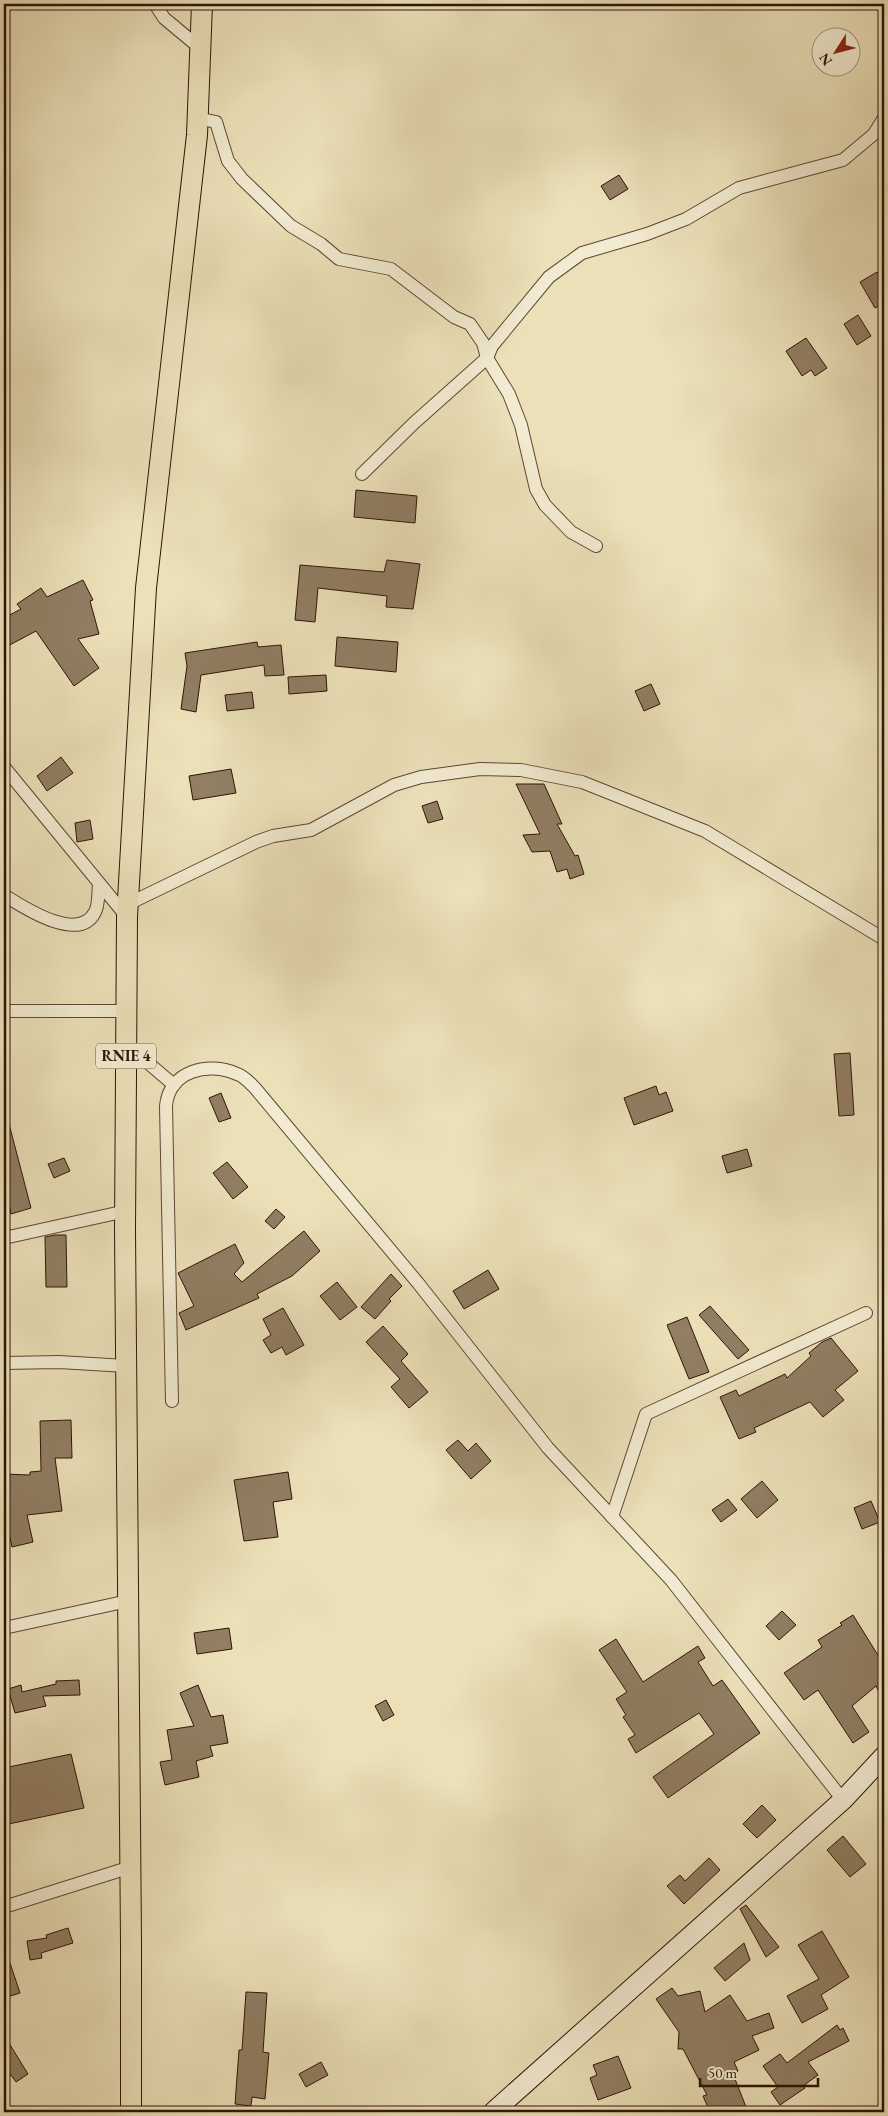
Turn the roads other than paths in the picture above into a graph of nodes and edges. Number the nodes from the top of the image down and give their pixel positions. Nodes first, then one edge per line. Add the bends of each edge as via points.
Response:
1 (155, 4) edge
2 (202, 4) edge
3 (200, 48) junction
4 (197, 118) junction
5 (884, 118) edge
6 (487, 358) junction
7 (362, 474) dead end
8 (596, 546) dead end
9 (4, 767) edge
10 (99, 884) junction
11 (4, 895) edge
12 (128, 910) junction
13 (884, 939) edge
14 (4, 1010) edge
15 (126, 1011) junction
16 (127, 1045) junction
17 (174, 1085) junction
18 (126, 1211) junction
19 (4, 1238) edge
20 (866, 1313) dead end
21 (4, 1363) edge
22 (126, 1366) junction
23 (172, 1401) dead end
24 (612, 1517) junction
25 (128, 1601) junction
26 (4, 1628) edge
27 (884, 1756) edge
28 (843, 1800) junction
29 (130, 1867) junction
30 (4, 1907) edge
31 (131, 2112) edge
32 (493, 2112) edge

1 - 3 street via 164,18
2 - 3 main road, RNIE 4
3 - 4 main road, RNIE 4
4 - 6 street via 216,122 228,161 291,226 339,259 391,269 454,317 470,324 483,343
4 - 12 main road, RNIE 4 via 187,237 146,588
5 - 6 street via 874,134 843,160 739,188 686,219 582,253 549,278 492,346
6 - 7 street
6 - 8 street via 512,402 521,425 536,489 545,505 571,532
9 - 10 street
10 - 11 street via 96,912 87,920 73,925 58,924 39,916
10 - 12 street
12 - 13 street via 249,845 273,836 311,830 394,785 421,777 480,769 521,770 582,782 705,831
12 - 15 main road, RNIE 4
14 - 15 street
15 - 16 main road, RNIE 4
16 - 17 street
16 - 18 main road, RNIE 4
17 - 23 street via 167,1092 166,1106
17 - 24 street via 180,1078 199,1069 217,1067 239,1074 255,1088 418,1283 548,1448
18 - 19 street
18 - 22 main road, RNIE 4
20 - 24 street via 646,1414
21 - 22 street
22 - 25 main road, RNIE 4
24 - 28 street via 671,1580
25 - 26 street
25 - 29 main road, RNIE 4
27 - 28 main road
28 - 32 main road
29 - 30 street
29 - 31 main road, RNIE 4

